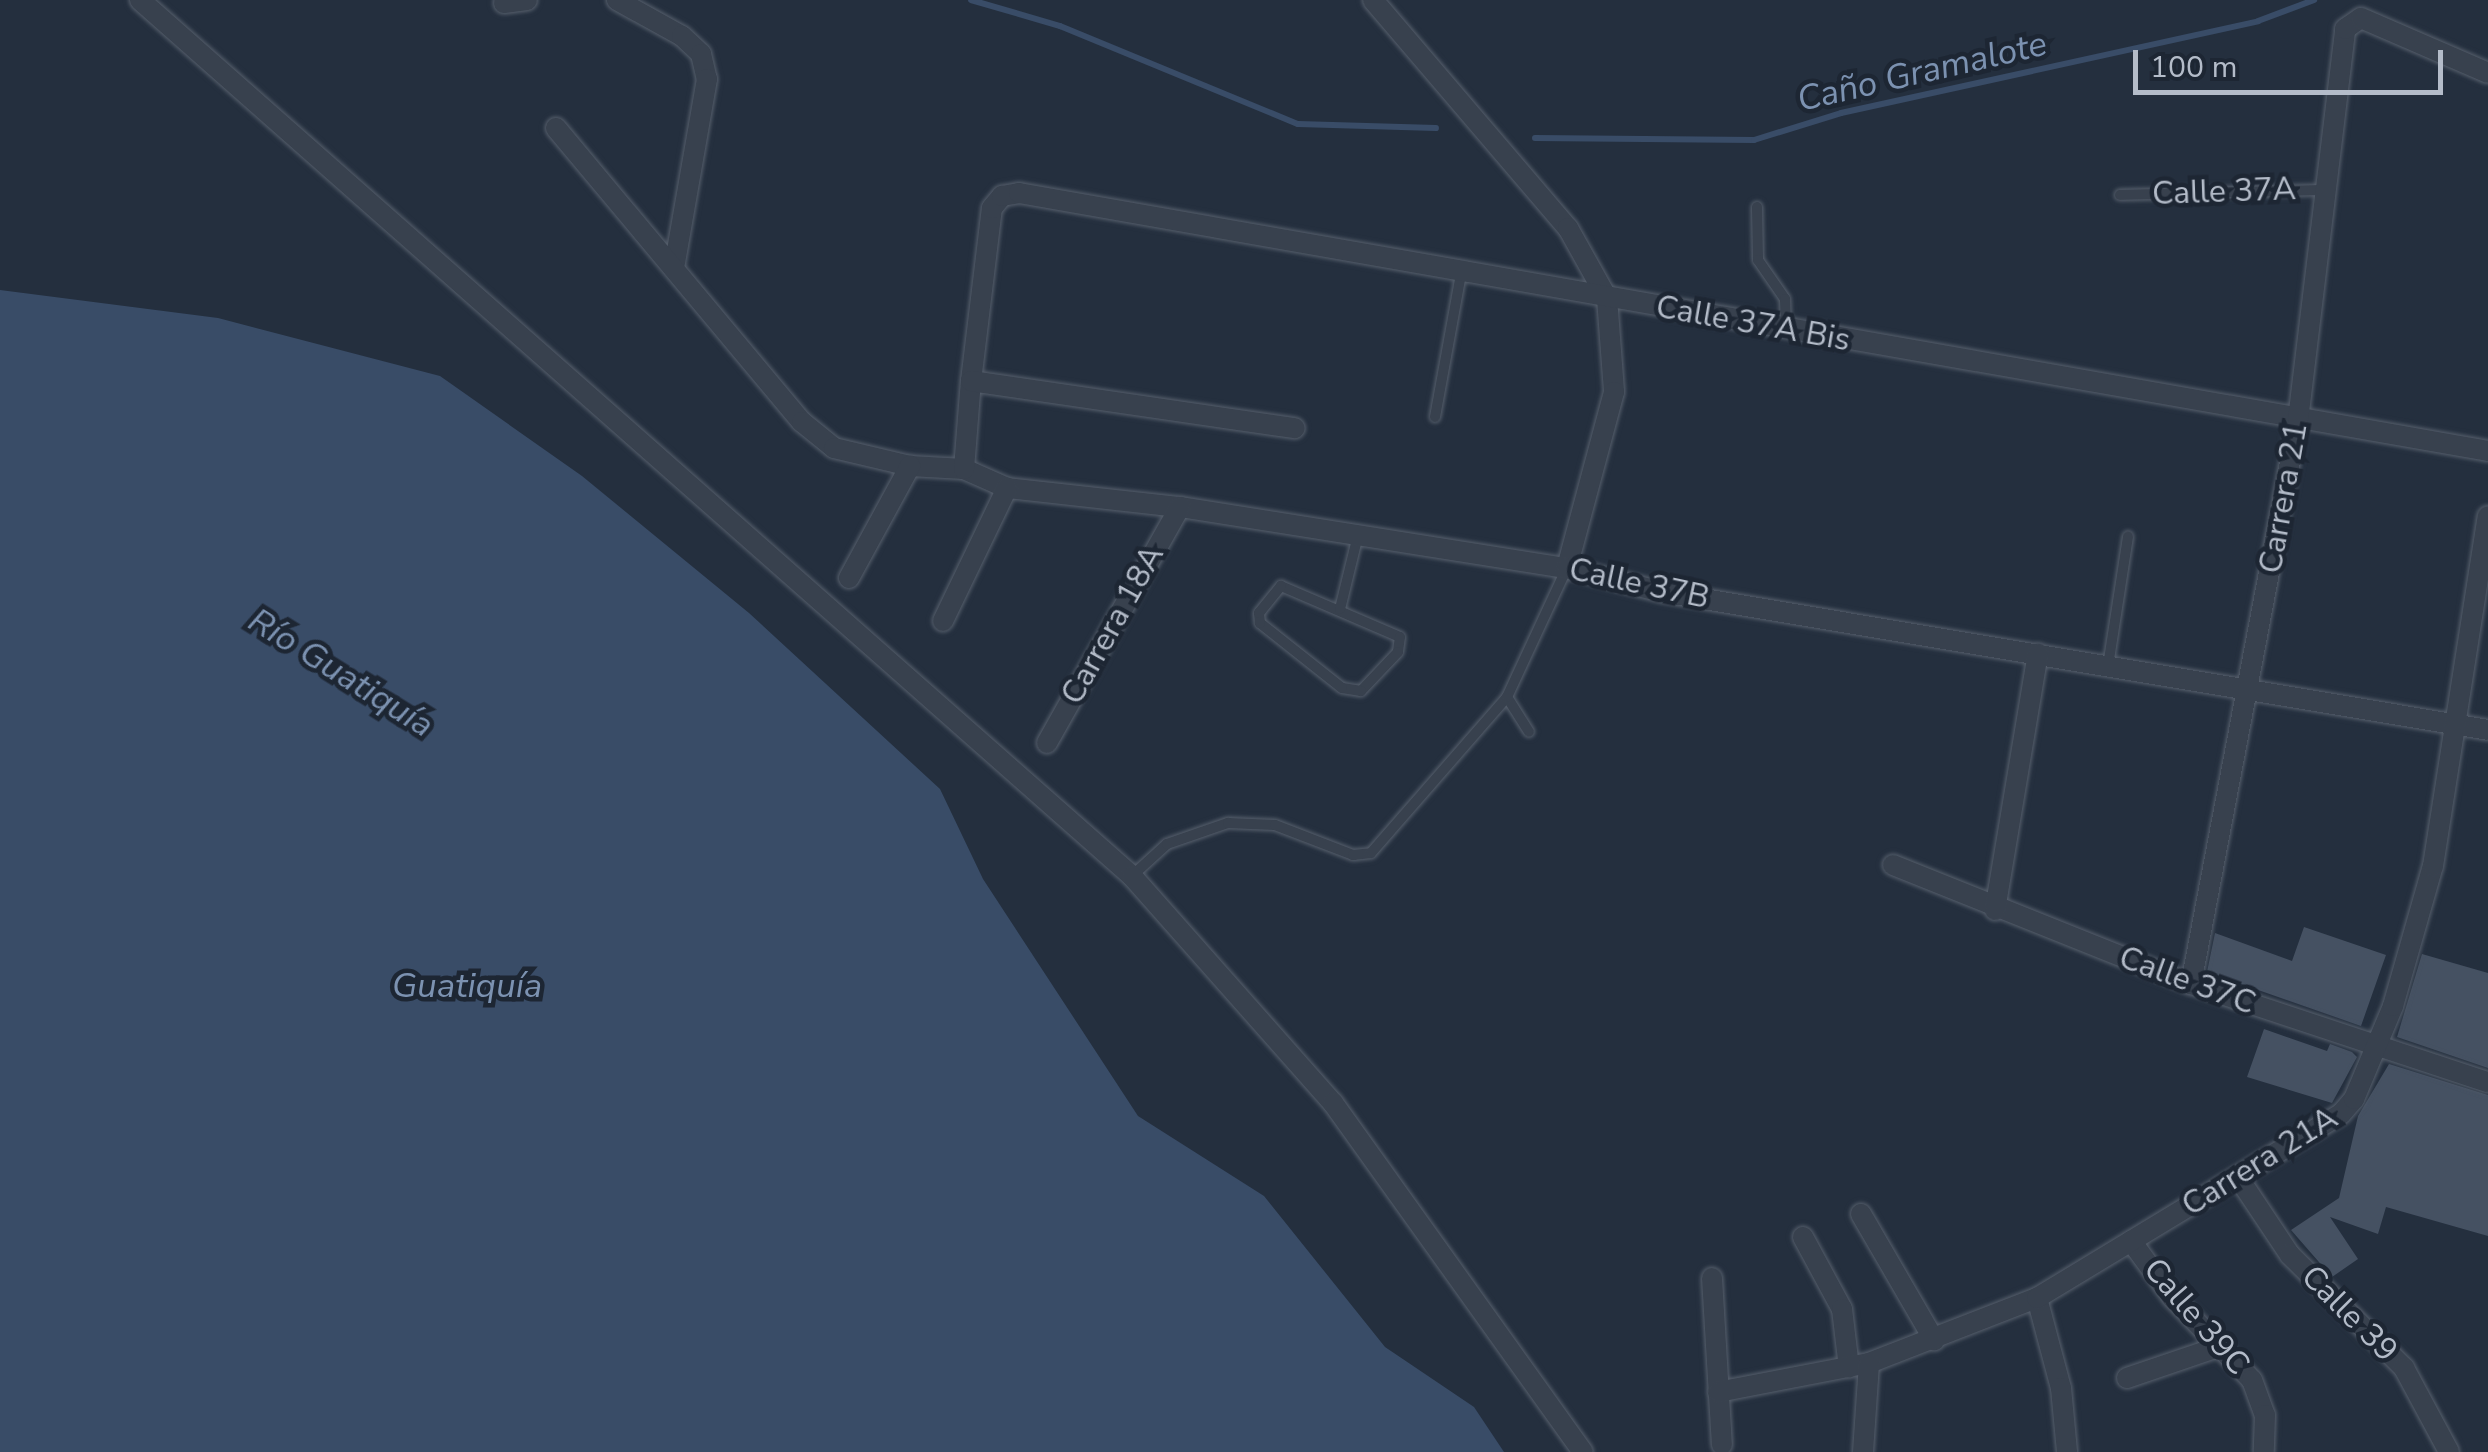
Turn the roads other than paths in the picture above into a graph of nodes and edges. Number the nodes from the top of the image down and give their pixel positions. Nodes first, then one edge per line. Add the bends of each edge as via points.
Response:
1 (140, 0) edge
2 (527, 0) edge
3 (618, 0) edge
4 (1373, 0) edge
5 (504, 3) dead end
6 (2488, 73) edge
7 (556, 128) dead end
8 (2328, 190) junction
9 (2120, 195) dead end
10 (1757, 208) dead end
11 (676, 263) junction
12 (1461, 274) junction
13 (1607, 298) junction
14 (1786, 330) junction
15 (971, 381) junction
16 (1434, 417) dead end
17 (2298, 420) junction
18 (1295, 428) dead end
19 (2488, 451) edge
20 (910, 466) junction
21 (964, 469) junction
22 (1008, 488) junction
23 (1180, 506) junction
24 (2488, 516) edge
25 (1358, 535) junction
26 (2128, 537) dead end
27 (1567, 568) junction
28 (849, 578) dead end
29 (1340, 609) junction
30 (943, 621) dead end
31 (2038, 654) junction
32 (2108, 666) junction
33 (2250, 689) junction
34 (1507, 697) junction
35 (2457, 724) junction
36 (2488, 730) edge
37 (1529, 732) dead end
38 (1046, 743) dead end
39 (1893, 864) dead end
40 (1132, 876) junction
41 (1995, 910) junction
42 (2191, 984) junction
43 (2373, 1048) junction
44 (2488, 1082) edge
45 (2240, 1180) junction
46 (1861, 1214) dead end
47 (1803, 1238) dead end
48 (2131, 1241) junction
49 (1712, 1278) dead end
50 (2038, 1298) junction
51 (1934, 1340) junction
52 (2221, 1346) junction
53 (1859, 1365) junction
54 (2127, 1378) dead end
55 (1718, 1392) junction
56 (1722, 1444) dead end
57 (1583, 1452) edge
58 (1863, 1452) edge
59 (2067, 1452) edge
60 (2264, 1452) edge
61 (2449, 1452) edge

1 - 40 street
2 - 5 street
3 - 11 street via 682,36 701,54 707,79
4 - 13 street via 1568,228
6 - 8 street, Carrera 21 via 2361,18 2346,28
7 - 11 street, Calle 37B
8 - 9 lane, Calle 37A
8 - 17 street, Carrera 21
10 - 14 lane via 1758,260 1785,298
11 - 20 street, Calle 37B via 802,422 834,448
12 - 13 street, Calle 37A Bis
12 - 15 street, Calle 37A Bis via 1019,193 1002,196 992,208
12 - 16 lane
13 - 14 street, Calle 37A Bis
13 - 27 street via 1614,392
14 - 17 street, Calle 37A Bis
15 - 18 street
15 - 21 street
17 - 19 street, Calle 37A Bis
17 - 33 street, Carrera 21
20 - 21 street, Calle 37B
20 - 28 street
21 - 22 street, Calle 37B
22 - 23 street, Calle 37B
22 - 30 street
23 - 25 street, Calle 37B
23 - 38 street, Carrera 18A
24 - 35 street, Carrera 21A
25 - 27 street, Calle 37B
25 - 29 lane
26 - 32 lane
27 - 31 street, Calle 37B via 1662,592
27 - 34 lane
29 - 29 lane via 1281,586 1258,618 1342,688 1361,691 1398,652 1400,637
31 - 32 street, Calle 37B
31 - 41 street
32 - 33 street, Calle 37B
33 - 35 street, Calle 37B
33 - 42 street, Carrera 21
34 - 37 lane
34 - 40 lane via 1371,853 1352,855 1275,824 1228,823 1167,844
35 - 36 street, Calle 37B
35 - 43 street, Carrera 21A via 2421,914
39 - 41 street, Calle 37C
40 - 57 street via 1333,1102
41 - 42 street, Calle 37C
42 - 43 street, Calle 37C
43 - 44 street, Calle 37C
43 - 45 street, Carrera 21A via 2354,1099 2341,1114
45 - 48 street, Carrera 21A
45 - 61 street, Calle 39 via 2290,1254 2404,1368
46 - 51 street
47 - 53 street via 1842,1309
48 - 50 street, Carrera 21A
48 - 52 street, Calle 39C via 2172,1297
49 - 55 street
50 - 51 street, Carrera 21A
50 - 59 street
51 - 53 street, Carrera 21A
52 - 54 street
52 - 60 street, Calle 39C via 2258,1391
53 - 55 street, Carrera 21A
53 - 58 street
55 - 56 street

